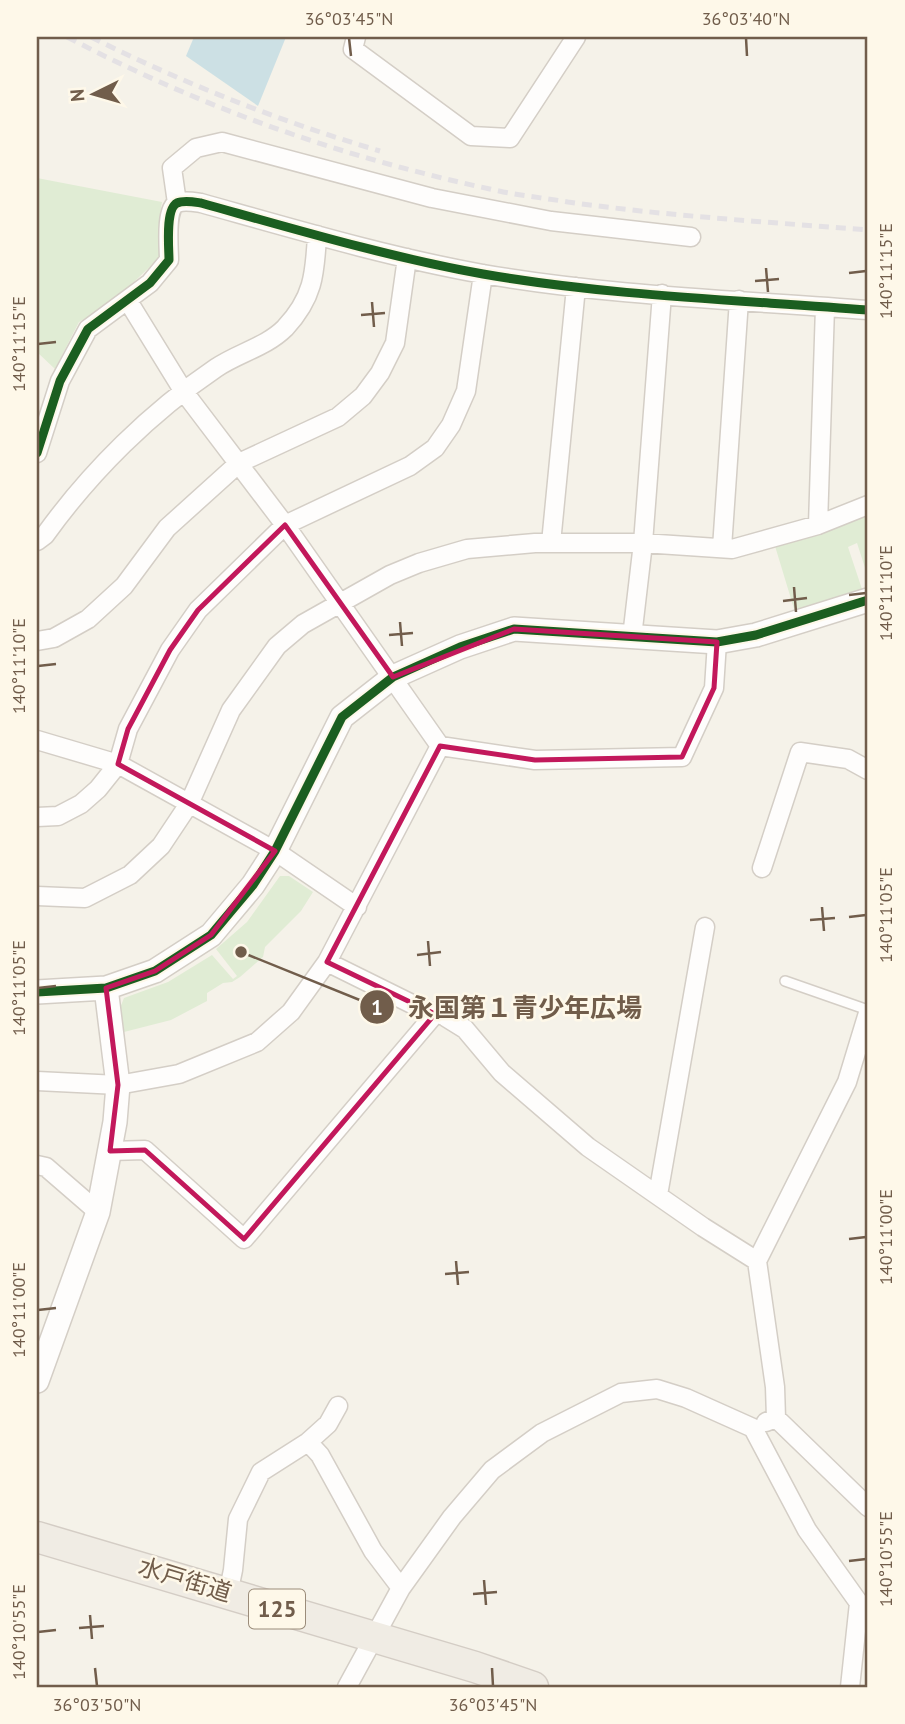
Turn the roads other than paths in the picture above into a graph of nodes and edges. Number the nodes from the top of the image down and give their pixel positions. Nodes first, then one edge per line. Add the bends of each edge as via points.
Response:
1 (356, 37) edge
2 (576, 37) edge
3 (177, 203) junction
4 (317, 235) junction
5 (691, 237) dead end
6 (407, 258) junction
7 (483, 274) junction
8 (576, 288) junction
9 (662, 294) junction
10 (738, 300) junction
11 (128, 301) junction
12 (825, 307) junction
13 (868, 310) edge
14 (184, 392) junction
15 (37, 453) edge
16 (239, 463) junction
17 (868, 505) edge
18 (285, 525) junction
19 (818, 525) junction
20 (37, 541) edge
21 (551, 543) junction
22 (643, 543) junction
23 (722, 548) junction
24 (868, 600) edge
25 (341, 604) junction
26 (632, 637) junction
27 (37, 641) edge
28 (717, 642) junction
29 (393, 677) junction
30 (37, 740) edge
31 (440, 746) junction
32 (118, 764) junction
33 (868, 770) edge
34 (189, 804) junction
35 (37, 817) edge
36 (275, 852) junction
37 (762, 868) dead end
38 (37, 896) edge
39 (357, 907) junction
40 (705, 927) dead end
41 (327, 962) junction
42 (785, 981) dead end
43 (106, 988) junction
44 (37, 992) edge
45 (868, 1012) edge
46 (435, 1014) junction
47 (37, 1081) edge
48 (118, 1085) junction
49 (110, 1151) junction
50 (37, 1166) edge
51 (657, 1195) junction
52 (98, 1213) junction
53 (757, 1261) junction
54 (37, 1381) edge
55 (338, 1406) dead end
56 (776, 1418) junction
57 (753, 1428) junction
58 (308, 1442) junction
59 (868, 1507) edge
60 (37, 1537) edge
61 (401, 1587) junction
62 (228, 1594) junction
63 (863, 1598) edge
64 (373, 1637) junction
65 (348, 1687) edge
66 (533, 1687) edge
67 (850, 1687) edge

1 - 2 street via 353,49 471,136 499,138 510,138
3 - 4 street via 201,203
3 - 5 street via 172,168 195,148 222,142 432,198 551,221
3 - 11 street via 169,221 169,260
4 - 6 street
4 - 14 street via 309,294 284,329 217,367
6 - 7 street
6 - 16 street via 395,343 363,396 338,417
7 - 8 street
7 - 18 street via 466,391 435,447 410,466
8 - 9 street
8 - 21 street
9 - 10 street
9 - 22 street
10 - 12 street
10 - 23 street
11 - 14 street
11 - 15 street via 88,329 60,381
12 - 13 street
12 - 19 street
14 - 16 street
14 - 20 street via 88,481
16 - 18 street
16 - 27 street via 167,528 124,586 88,619 54,638
17 - 19 street
18 - 25 street
18 - 32 street via 198,610 177,640 128,729
19 - 23 street
21 - 22 street
21 - 25 street via 467,549 431,559 390,575
22 - 23 street
22 - 26 street
24 - 28 street via 756,635
25 - 29 street
25 - 34 street via 303,624 277,646 231,709
26 - 28 street
26 - 29 street via 514,629
28 - 31 street via 715,688 682,757 535,760
29 - 31 street
29 - 36 street via 342,717
30 - 32 street
31 - 39 street
32 - 34 street
32 - 35 street via 81,804 58,816
33 - 37 street via 848,759 800,752
34 - 36 street
34 - 38 street via 161,846 130,875 85,898
36 - 39 street
36 - 43 street via 211,935 155,971
39 - 41 street
40 - 51 street
41 - 46 street
41 - 48 street via 290,1012 257,1042 179,1074
42 - 45 lane
43 - 44 street
43 - 48 street
45 - 53 street via 847,1082
46 - 49 street via 244,1239 145,1150
46 - 51 street via 465,1028 502,1073 589,1147
47 - 48 street
48 - 49 street
49 - 52 street
50 - 52 street via 46,1167
51 - 53 street
52 - 54 street
53 - 56 street
55 - 58 street via 328,1424
56 - 57 street
56 - 59 street
57 - 61 street via 657,1389 621,1393 542,1433 492,1470
57 - 63 street via 807,1531
58 - 61 street via 320,1455 373,1551
58 - 62 street via 261,1472 238,1519
60 - 62 highway, 水戸街道 / 125
61 - 64 street
62 - 64 highway, 水戸街道 / 125
63 - 67 street
64 - 65 street
64 - 66 highway, 水戸街道 / 125

